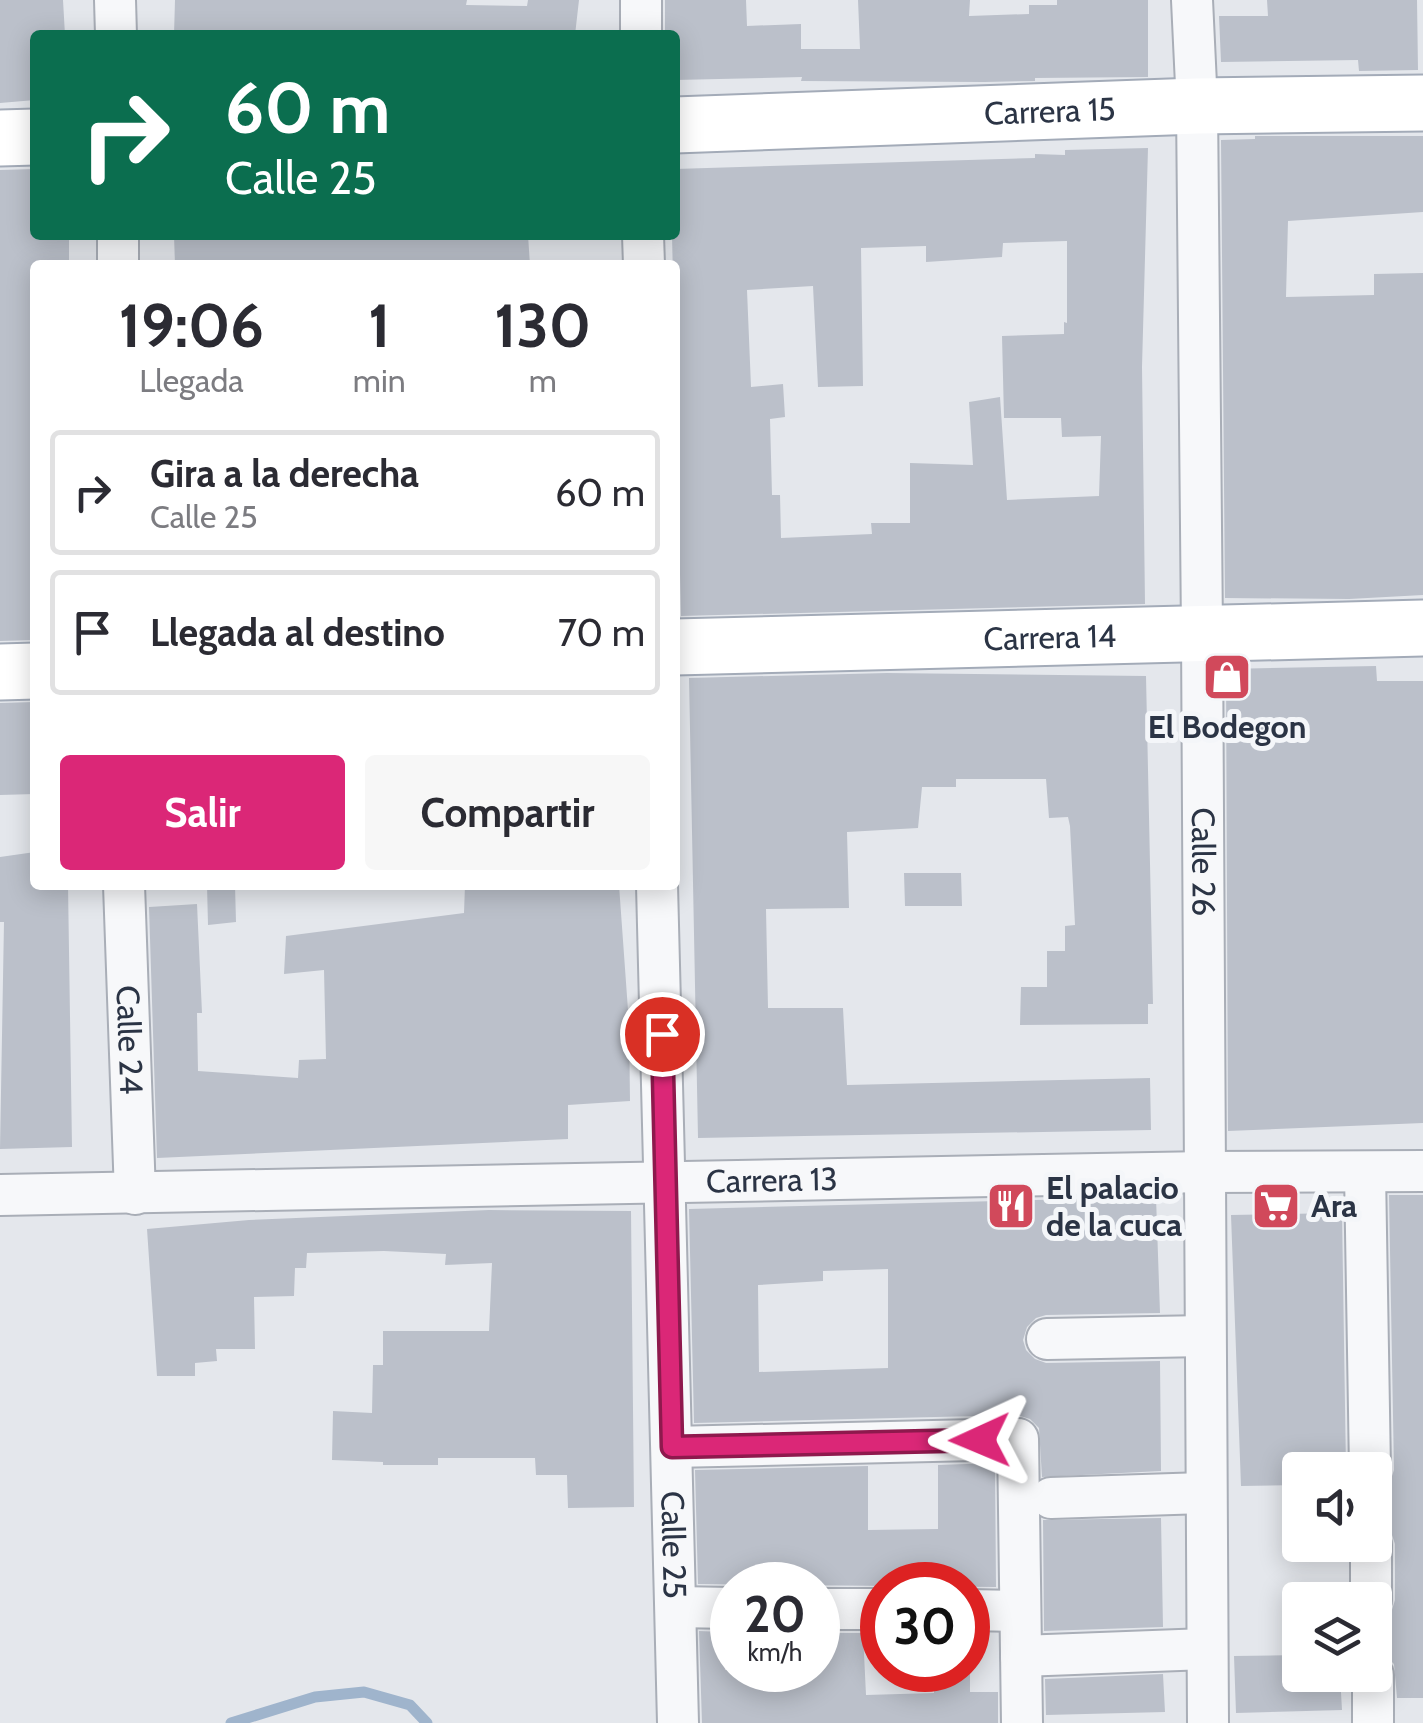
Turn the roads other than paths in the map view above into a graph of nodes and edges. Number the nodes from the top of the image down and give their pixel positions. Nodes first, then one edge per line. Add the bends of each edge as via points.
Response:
1 (115, 0) edge
2 (641, 0) edge
3 (1192, 0) edge
4 (116, 30) edge
5 (641, 30) edge
6 (1423, 103) edge
7 (1197, 106) junction
8 (680, 125) edge
9 (30, 137) edge
10 (0, 138) edge
11 (1423, 628) edge
12 (1202, 632) junction
13 (680, 647) edge
14 (30, 671) edge
15 (0, 672) edge
16 (124, 890) edge
17 (657, 890) edge
18 (1423, 1171) edge
19 (1206, 1172) junction
20 (1365, 1172) junction
21 (666, 1184) junction
22 (135, 1194) junction
23 (0, 1195) edge
24 (1206, 1336) junction
25 (1046, 1339) dead end
26 (672, 1447) junction
27 (1370, 1452) edge
28 (1204, 1493) junction
29 (1052, 1498) dead end
30 (676, 1607) junction
31 (710, 1608) edge
32 (990, 1610) edge
33 (1020, 1611) junction
34 (1206, 1649) junction
35 (1022, 1656) junction
36 (1372, 1692) edge
37 (678, 1723) edge
38 (1022, 1723) edge
39 (1208, 1723) edge
40 (1373, 1723) edge

1 - 4 street
2 - 5 street
3 - 7 street, Calle 26
6 - 7 main road, Carrera 15
7 - 8 main road, Carrera 15
7 - 12 street, Calle 26
9 - 10 main road
11 - 12 main road, Carrera 14
12 - 13 main road, Carrera 14
12 - 19 street, Calle 26
14 - 15 main road
16 - 22 street, Calle 24
17 - 21 street, Calle 25
18 - 20 street, Carrera 13
19 - 20 street, Carrera 13
19 - 21 street, Carrera 13
19 - 24 street, Calle 26
20 - 27 street
21 - 22 street, Carrera 13
21 - 26 street, Calle 25
22 - 23 street, Carrera 13
24 - 25 street
24 - 28 street, Calle 26
26 - 30 street, Calle 25
26 - 33 street via 1018,1439
28 - 29 street
28 - 34 street, Calle 26
30 - 31 street
30 - 37 street, Calle 25
32 - 33 street
33 - 35 street
34 - 35 street
34 - 39 street, Calle 26
35 - 38 street
36 - 40 street

